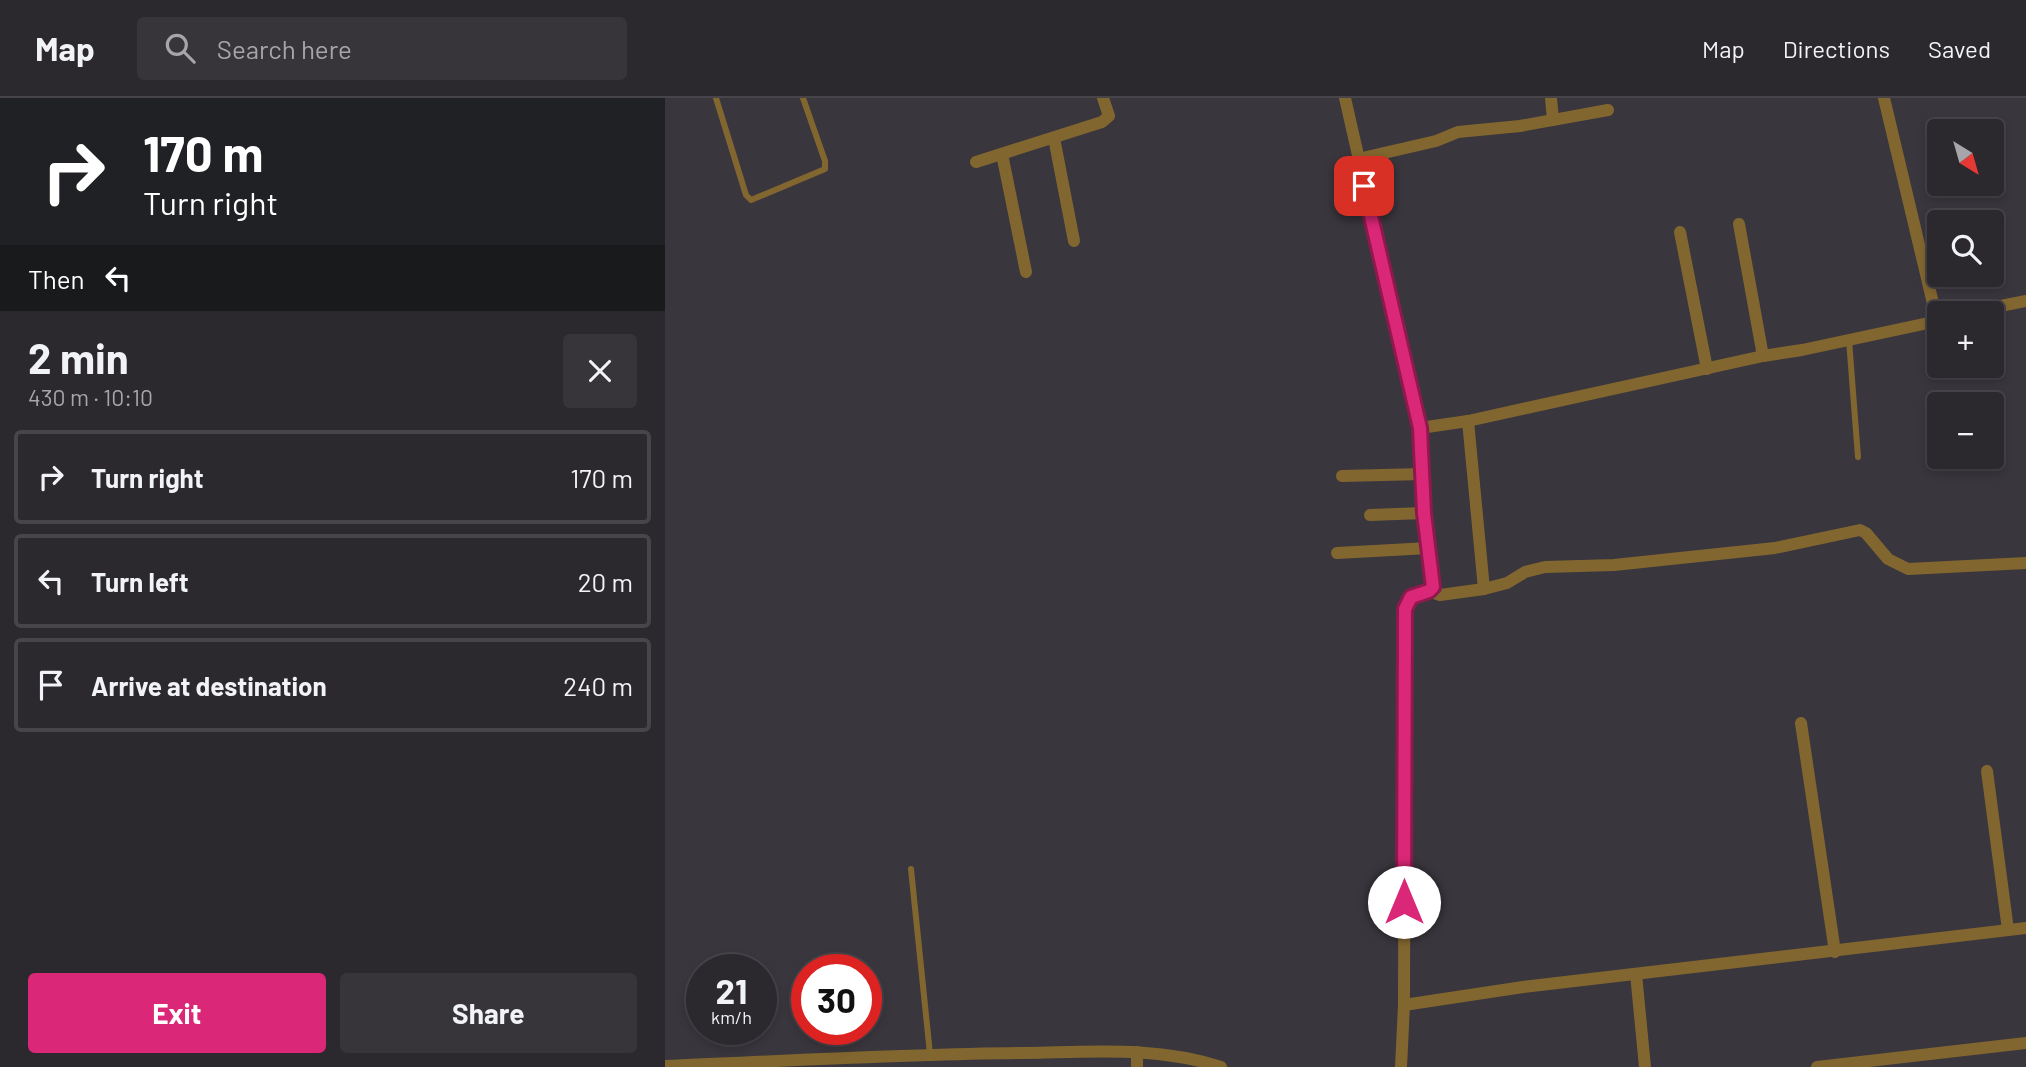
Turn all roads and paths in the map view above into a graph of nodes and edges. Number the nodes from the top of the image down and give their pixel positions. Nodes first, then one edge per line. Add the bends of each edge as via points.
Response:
1 (716, 98) edge
2 (803, 98) edge
3 (1103, 98) edge
4 (1551, 98) edge
5 (1884, 98) edge
6 (1350, 99) edge
7 (1608, 110) dead end
8 (1553, 120) junction
9 (1054, 138) junction
10 (1002, 154) junction
11 (1358, 159) junction
12 (976, 162) dead end
13 (1739, 224) dead end
14 (1680, 232) dead end
15 (1074, 241) dead end
16 (1026, 272) dead end
17 (2026, 300) edge
18 (1933, 301) edge
19 (2004, 305) edge
20 (1927, 325) edge
21 (1849, 340) junction
22 (1763, 356) junction
23 (1707, 369) junction
24 (1468, 421) junction
25 (1420, 428) junction
26 (1858, 457) dead end
27 (1423, 474) junction
28 (1342, 476) dead end
29 (1424, 513) junction
30 (1370, 515) dead end
31 (1429, 548) junction
32 (1337, 553) dead end
33 (2026, 563) edge
34 (1484, 589) junction
35 (1429, 591) junction
36 (1801, 723) dead end
37 (1987, 771) dead end
38 (911, 869) dead end
39 (2026, 928) edge
40 (2008, 930) junction
41 (1835, 951) junction
42 (1636, 974) junction
43 (1404, 1005) junction
44 (2026, 1043) edge
45 (1084, 1052) junction
46 (1136, 1052) junction
47 (930, 1054) junction
48 (1893, 1062) edge
49 (1862, 1064) edge
50 (665, 1066) edge
51 (705, 1066) edge
52 (1083, 1067) edge
53 (1137, 1067) edge
54 (1221, 1067) edge
55 (1401, 1067) edge
56 (1645, 1067) edge
57 (1822, 1067) edge

1 - 2 lane via 751,200 825,169
3 - 9 street via 1107,119
4 - 8 street
5 - 18 street
6 - 11 street
7 - 8 street
8 - 11 street via 1458,132
9 - 10 street
9 - 15 street
10 - 12 street
10 - 16 street
11 - 25 street
13 - 22 street
14 - 23 street
17 - 19 street
20 - 21 street
21 - 22 street
21 - 26 lane
22 - 23 street
23 - 24 street
24 - 25 street
24 - 34 street
25 - 27 street
27 - 28 street
27 - 29 street
29 - 30 street
29 - 31 street
31 - 32 street
31 - 35 street via 1433,587
33 - 34 street via 1908,569 1888,559 1860,530 1775,548 1534,569
34 - 35 street via 1440,595
35 - 43 street via 1411,597 1405,609
36 - 41 street
37 - 40 street
38 - 47 lane
39 - 40 street
40 - 41 street
41 - 42 street
42 - 43 street
42 - 56 street
43 - 55 street
44 - 48 street
45 - 46 street
45 - 47 street
45 - 52 street
46 - 53 street
46 - 54 street via 1183,1056
47 - 51 street
48 - 49 street
49 - 57 street
50 - 51 street

